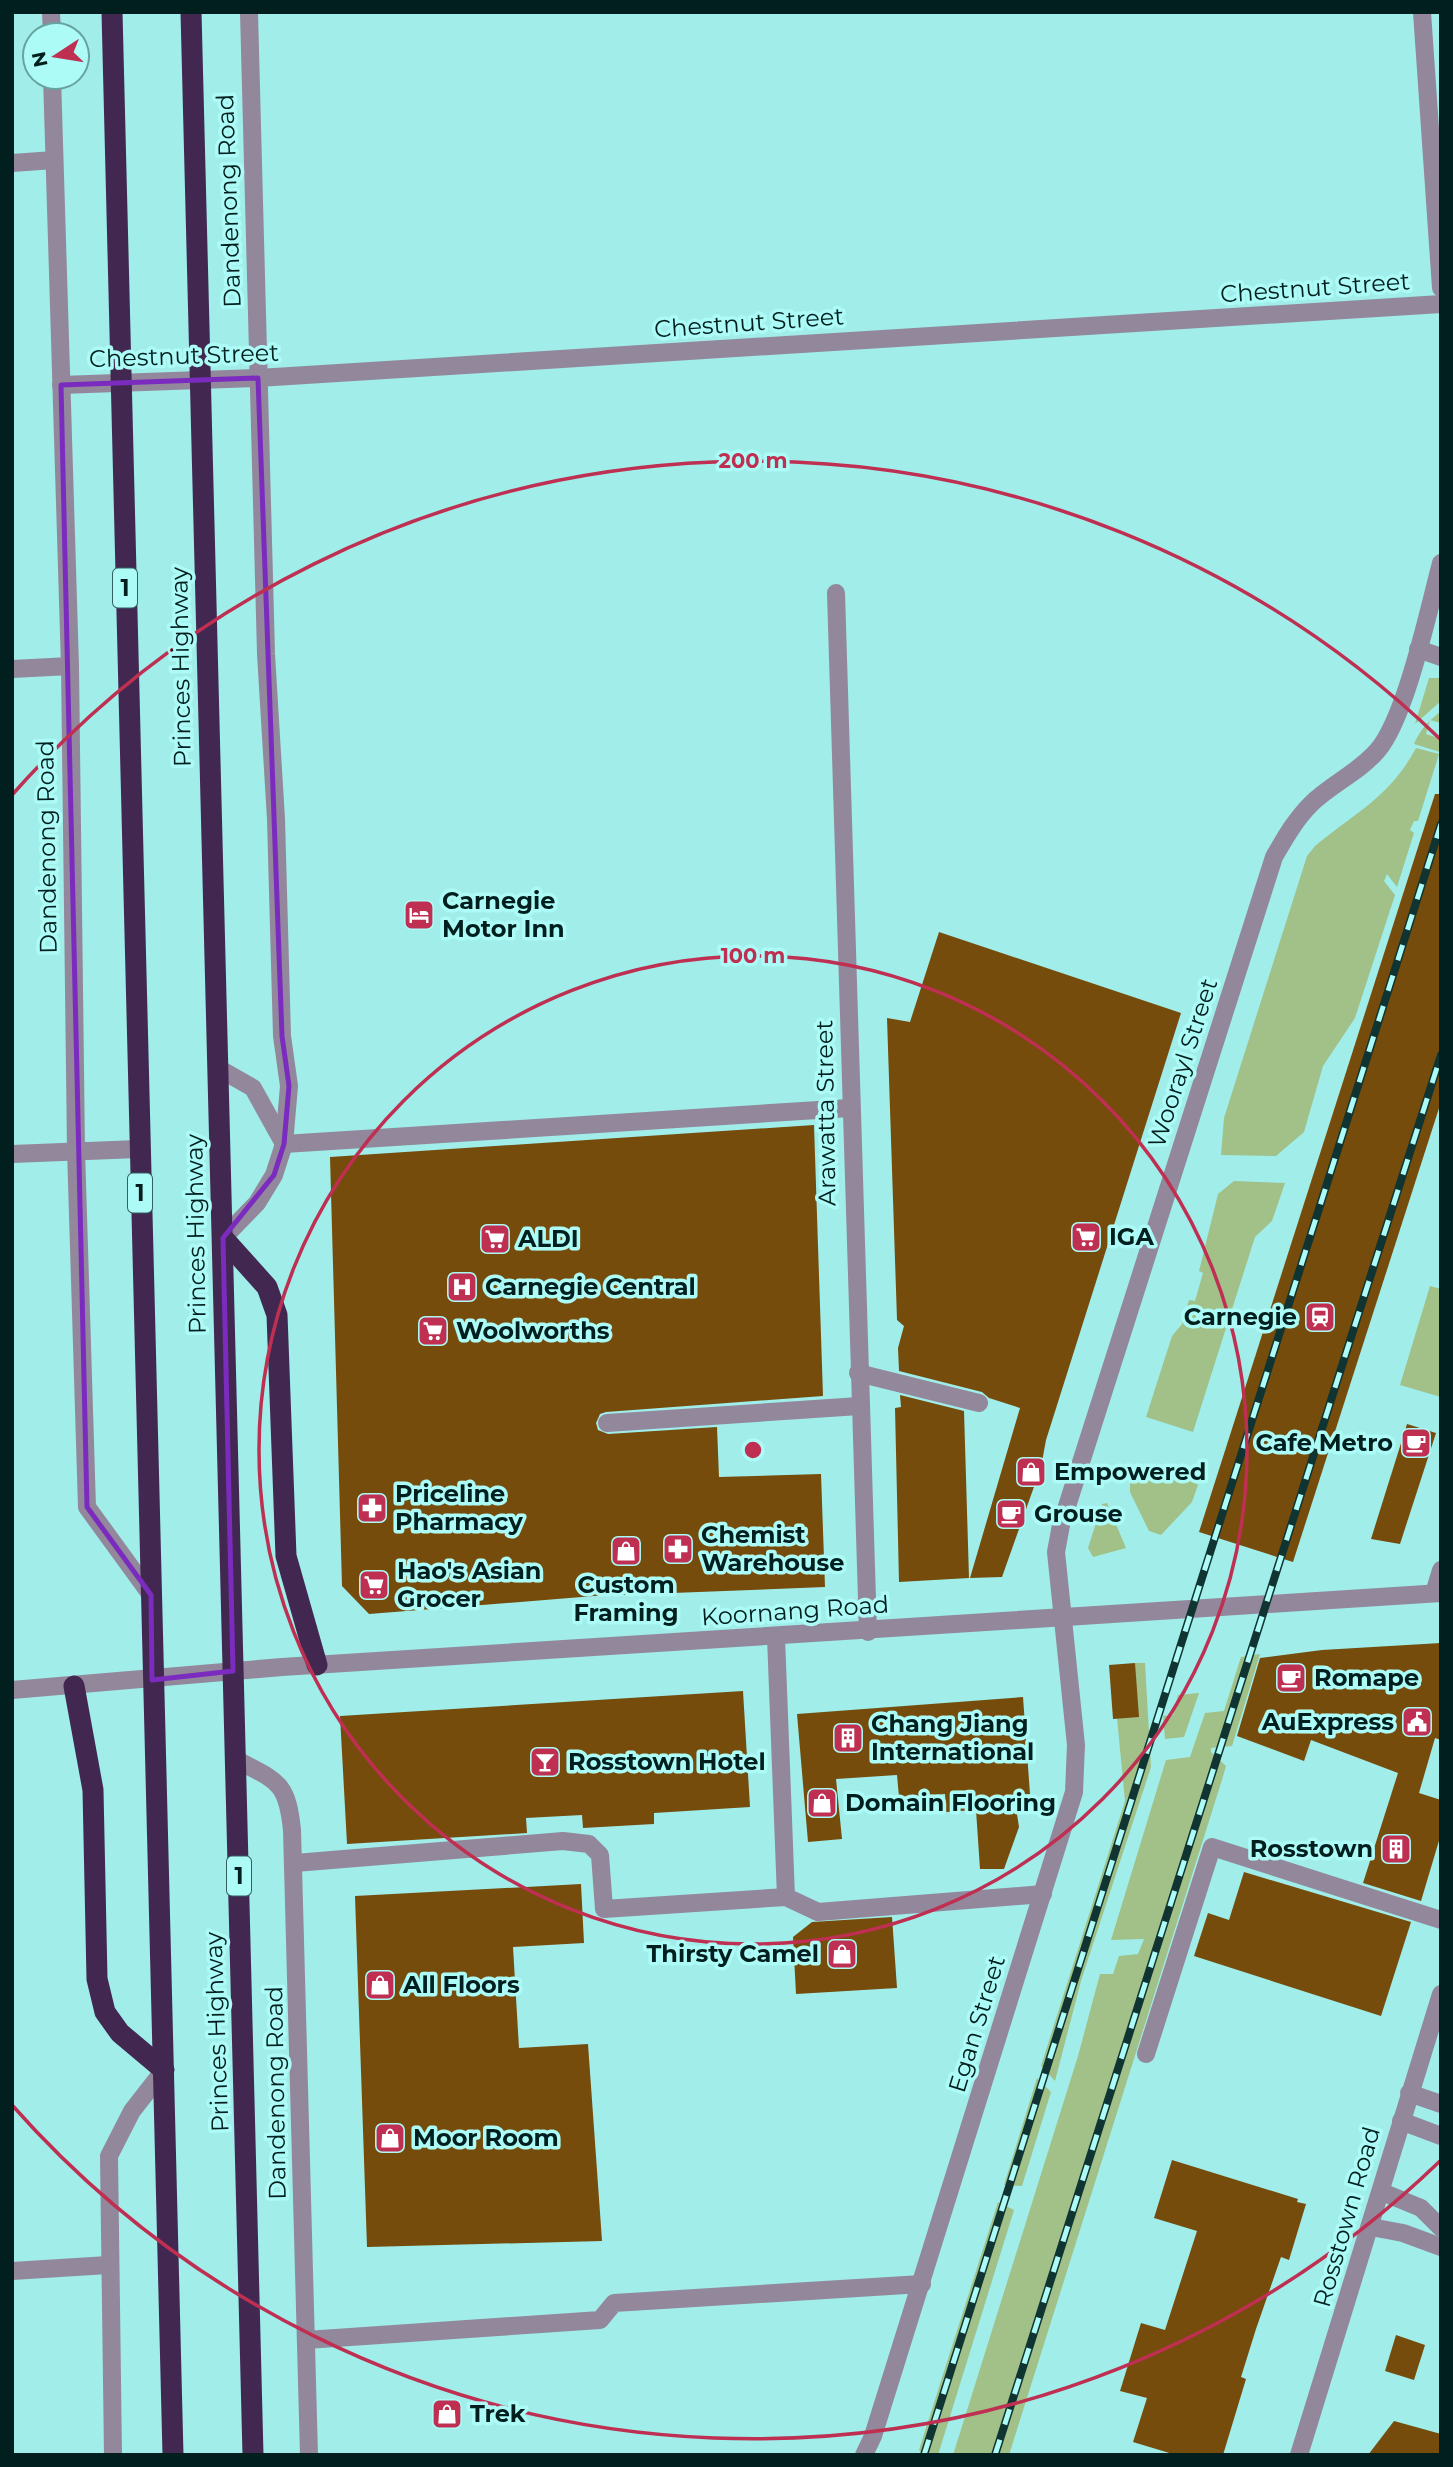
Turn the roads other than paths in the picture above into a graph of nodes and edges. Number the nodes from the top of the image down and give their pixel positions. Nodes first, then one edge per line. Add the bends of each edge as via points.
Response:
1 (112, 12) edge
2 (191, 12) edge
3 (248, 12) edge
4 (1422, 12) edge
5 (52, 91) edge
6 (54, 160) junction
7 (12, 163) edge
8 (1441, 288) edge
9 (1441, 304) edge
10 (258, 378) junction
11 (200, 381) junction
12 (120, 384) junction
13 (61, 385) junction
14 (1441, 563) edge
15 (836, 593) dead end
16 (1418, 649) junction
17 (1441, 657) edge
18 (69, 666) junction
19 (12, 669) edge
20 (218, 1068) junction
21 (850, 1108) junction
22 (284, 1144) junction
23 (138, 1149) junction
24 (76, 1150) junction
25 (12, 1154) edge
26 (223, 1238) junction
27 (858, 1373) junction
28 (979, 1403) dead end
29 (859, 1406) junction
30 (607, 1423) dead end
31 (1441, 1570) edge
32 (1438, 1593) edge
33 (151, 1595) junction
34 (1062, 1620) junction
35 (868, 1632) junction
36 (776, 1637) junction
37 (317, 1665) junction
38 (233, 1671) junction
39 (152, 1680) junction
40 (74, 1686) junction
41 (12, 1690) edge
42 (235, 1759) junction
43 (295, 1863) junction
44 (1043, 1894) junction
45 (786, 1898) junction
46 (1441, 1920) edge
47 (1441, 1994) edge
48 (1146, 2054) dead end
49 (164, 2070) junction
50 (1409, 2093) junction
51 (1441, 2104) edge
52 (1401, 2121) junction
53 (1441, 2136) edge
54 (1382, 2192) junction
55 (1371, 2227) junction
56 (1441, 2228) edge
57 (1441, 2248) edge
58 (108, 2265) junction
59 (12, 2271) edge
60 (922, 2284) junction
61 (306, 2340) junction
62 (113, 2455) edge
63 (173, 2455) edge
64 (253, 2455) edge
65 (309, 2455) edge
66 (864, 2455) edge
67 (1299, 2455) edge

1 - 12 highway, 1
2 - 11 highway, Princes Highway / 1
3 - 10 street, Dandenong Road
4 - 8 street
5 - 6 street, Dandenong Road
6 - 7 street
6 - 13 street, Dandenong Road
9 - 10 street, Chestnut Street
10 - 11 street, Chestnut Street
10 - 22 street, Dandenong Road via 282,1035 289,1086
11 - 12 street, Chestnut Street
11 - 20 highway, Princes Highway / 1
12 - 13 street, Chestnut Street
12 - 23 highway, 1
13 - 18 street, Dandenong Road
14 - 16 street, Woorayl Street
15 - 21 street, Arawatta Street
16 - 17 street
16 - 34 street, Woorayl Street via 1380,748 1355,773 1313,802 1292,825 1275,857 1061,1525 1056,1552
18 - 19 street
18 - 24 street, Dandenong Road
20 - 22 street via 253,1088
20 - 26 highway, Princes Highway / 1
21 - 22 street
21 - 27 street, Arawatta Street
22 - 26 street, Dandenong Road via 264,1194
23 - 24 street
23 - 33 highway, 1
24 - 25 street
24 - 33 street, Dandenong Road via 87,1507
26 - 37 highway via 267,1287 277,1315 286,1556
26 - 38 highway, Princes Highway / 1
27 - 28 street
27 - 29 street, Arawatta Street
29 - 30 street
29 - 35 street, Arawatta Street
31 - 32 street
32 - 34 street, Koornang Road
33 - 39 highway, 1
34 - 35 street, Koornang Road
34 - 44 street, Egan Street via 1076,1745 1074,1792
35 - 36 street, Koornang Road
36 - 37 street, Koornang Road
36 - 45 street
37 - 38 street, Koornang Road
38 - 39 street, Koornang Road
38 - 42 highway, Princes Highway / 1
39 - 40 street, Koornang Road
39 - 49 highway, 1
40 - 41 street, Koornang Road
40 - 49 highway via 93,1790 97,1979 106,2012 120,2033
42 - 43 street, Dandenong Road via 276,1781 285,1792
42 - 64 highway, Princes Highway / 1
43 - 45 street via 563,1841 589,1844 600,1855 604,1909
43 - 61 street, Dandenong Road
44 - 45 street via 818,1912
44 - 60 street, Egan Street
46 - 48 street via 1212,1847
47 - 50 street, Rosstown Road
49 - 58 street via 132,2111 109,2157
49 - 63 highway, 1
50 - 51 street
50 - 52 street, Rosstown Road
52 - 53 street
52 - 54 street, Rosstown Road
54 - 55 street, Rosstown Road
54 - 56 street via 1421,2207
55 - 57 street
55 - 67 street, Rosstown Road
58 - 59 street
58 - 62 street
60 - 61 street via 614,2303 600,2320
60 - 66 street, Egan Street
61 - 65 street, Dandenong Road

